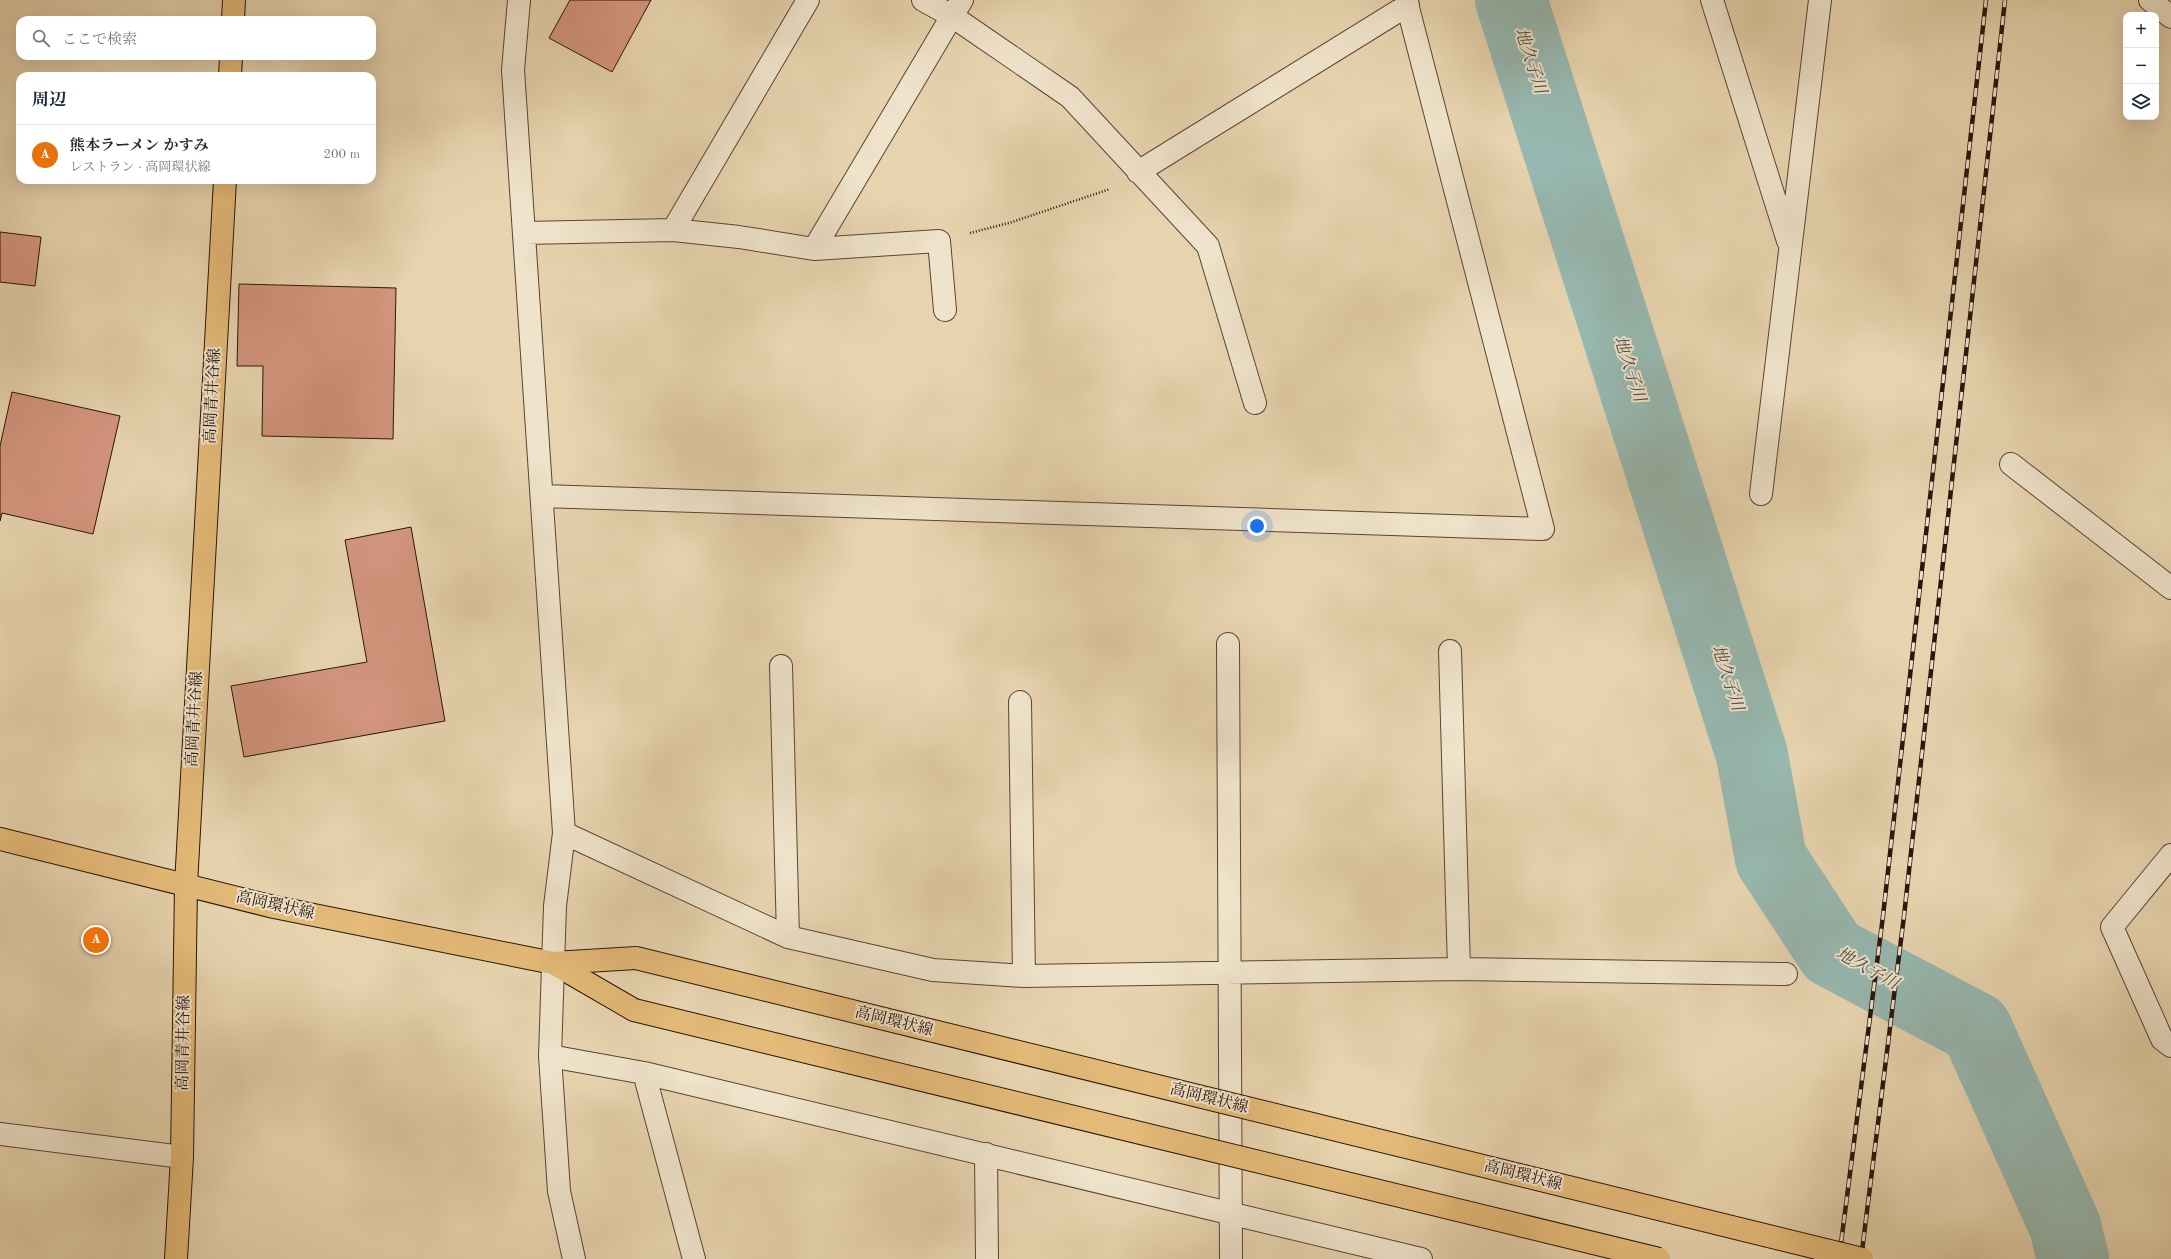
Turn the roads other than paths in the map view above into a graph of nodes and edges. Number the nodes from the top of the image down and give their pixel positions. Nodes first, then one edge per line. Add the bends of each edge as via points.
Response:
1 (234, 0) edge
2 (519, 0) edge
3 (808, 0) edge
4 (923, 0) edge
5 (1712, 0) edge
6 (1820, 0) edge
7 (2150, 0) edge
8 (1407, 2) edge
9 (957, 8) edge
10 (233, 16) edge
11 (2171, 17) edge
12 (231, 60) edge
13 (230, 72) edge
14 (1138, 172) junction
15 (225, 184) edge
16 (673, 230) junction
17 (524, 233) junction
18 (1790, 248) junction
19 (814, 249) junction
20 (945, 310) dead end
21 (1255, 403) dead end
22 (2011, 464) dead end
23 (1761, 494) dead end
24 (542, 496) junction
25 (2171, 588) edge
26 (1228, 644) dead end
27 (1450, 651) dead end
28 (781, 666) dead end
29 (1020, 702) dead end
30 (564, 833) junction
31 (0, 839) edge
32 (2171, 855) edge
33 (186, 884) junction
34 (788, 937) junction
35 (553, 963) junction
36 (1459, 969) junction
37 (1230, 972) junction
38 (1786, 974) dead end
39 (1024, 976) junction
40 (2171, 1046) edge
41 (550, 1056) junction
42 (644, 1073) junction
43 (0, 1134) edge
44 (986, 1154) junction
45 (182, 1157) junction
46 (1231, 1212) junction
47 (176, 1259) edge
48 (574, 1259) edge
49 (694, 1259) edge
50 (987, 1259) edge
51 (1230, 1259) edge
52 (1421, 1259) edge
53 (1659, 1259) edge
54 (1862, 1259) edge

1 - 10 main road
2 - 17 street via 513,70
3 - 16 street
4 - 9 street
5 - 18 street
6 - 18 street
7 - 11 street
8 - 14 street
8 - 24 street via 1543,529
9 - 14 street via 1070,97
9 - 19 street
12 - 13 main road
14 - 21 street via 1208,246
15 - 33 main road, 高岡青井谷線
16 - 17 street
16 - 19 street
17 - 24 street
18 - 23 street
19 - 20 street via 939,241
22 - 25 street
24 - 30 street
26 - 37 street
27 - 36 street
28 - 34 street
29 - 39 street
30 - 34 street
30 - 35 street via 555,906
31 - 33 main road, 高岡環状線
32 - 40 street via 2112,927 2162,1039
33 - 35 main road, 高岡環状線 via 274,907
33 - 45 main road, 高岡青井谷線
34 - 39 street via 933,970
35 - 41 street
35 - 53 main road, 高岡環状線, bridge via 634,1010
35 - 54 main road, 高岡環状線, bridge via 636,958
36 - 37 street
36 - 38 street
37 - 39 street
37 - 46 street
41 - 42 street
41 - 48 street via 560,1191
42 - 44 street
42 - 49 street
43 - 45 street
44 - 46 street
44 - 50 street
45 - 47 main road, 高岡青井谷線
46 - 51 street
46 - 52 street

